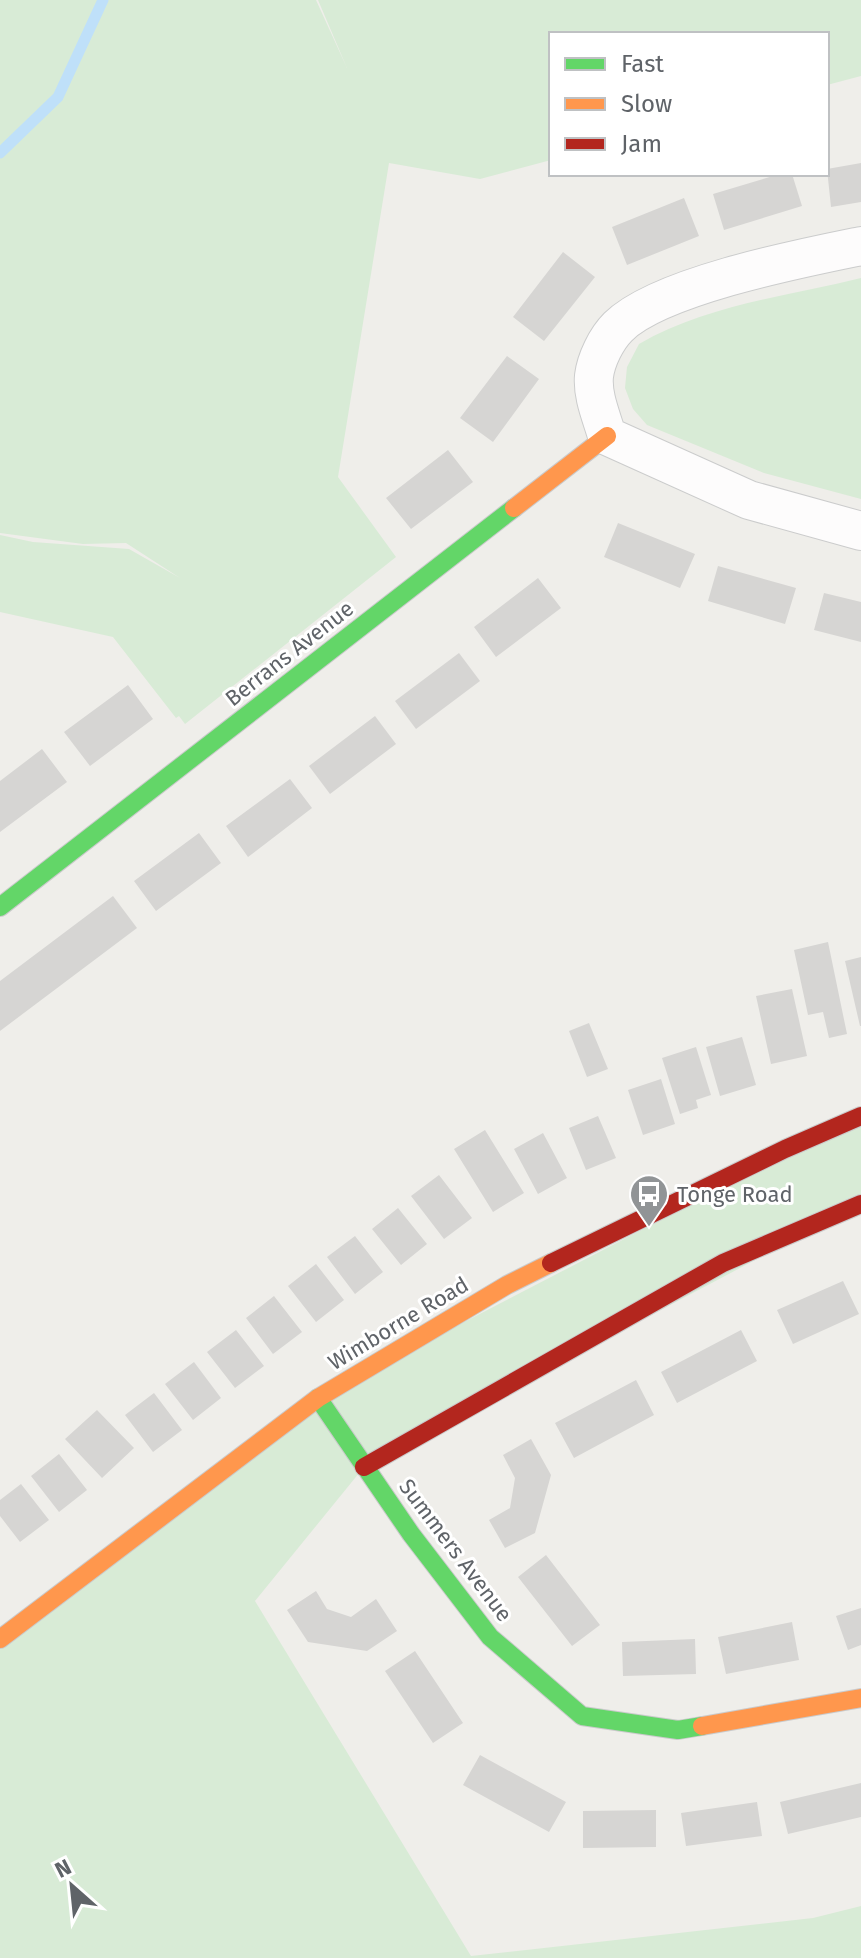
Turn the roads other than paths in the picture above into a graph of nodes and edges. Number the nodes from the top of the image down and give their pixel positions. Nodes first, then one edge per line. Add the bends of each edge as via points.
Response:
1 (861, 246) edge
2 (607, 436) junction
3 (861, 531) edge
4 (0, 907) edge
5 (861, 1116) edge
6 (861, 1204) edge
7 (318, 1398) junction
8 (364, 1467) junction
9 (0, 1639) edge
10 (861, 1698) edge

1 - 2 street via 734,275 645,308 619,325 607,340 594,377
2 - 3 street via 749,500
2 - 4 street, Berrans Avenue
5 - 7 street, Wimborne Road via 507,1285
6 - 8 street via 723,1263
7 - 8 street, Summers Avenue
7 - 9 street, Wimborne Road
8 - 10 street, Summers Avenue via 490,1637 582,1716 678,1730

